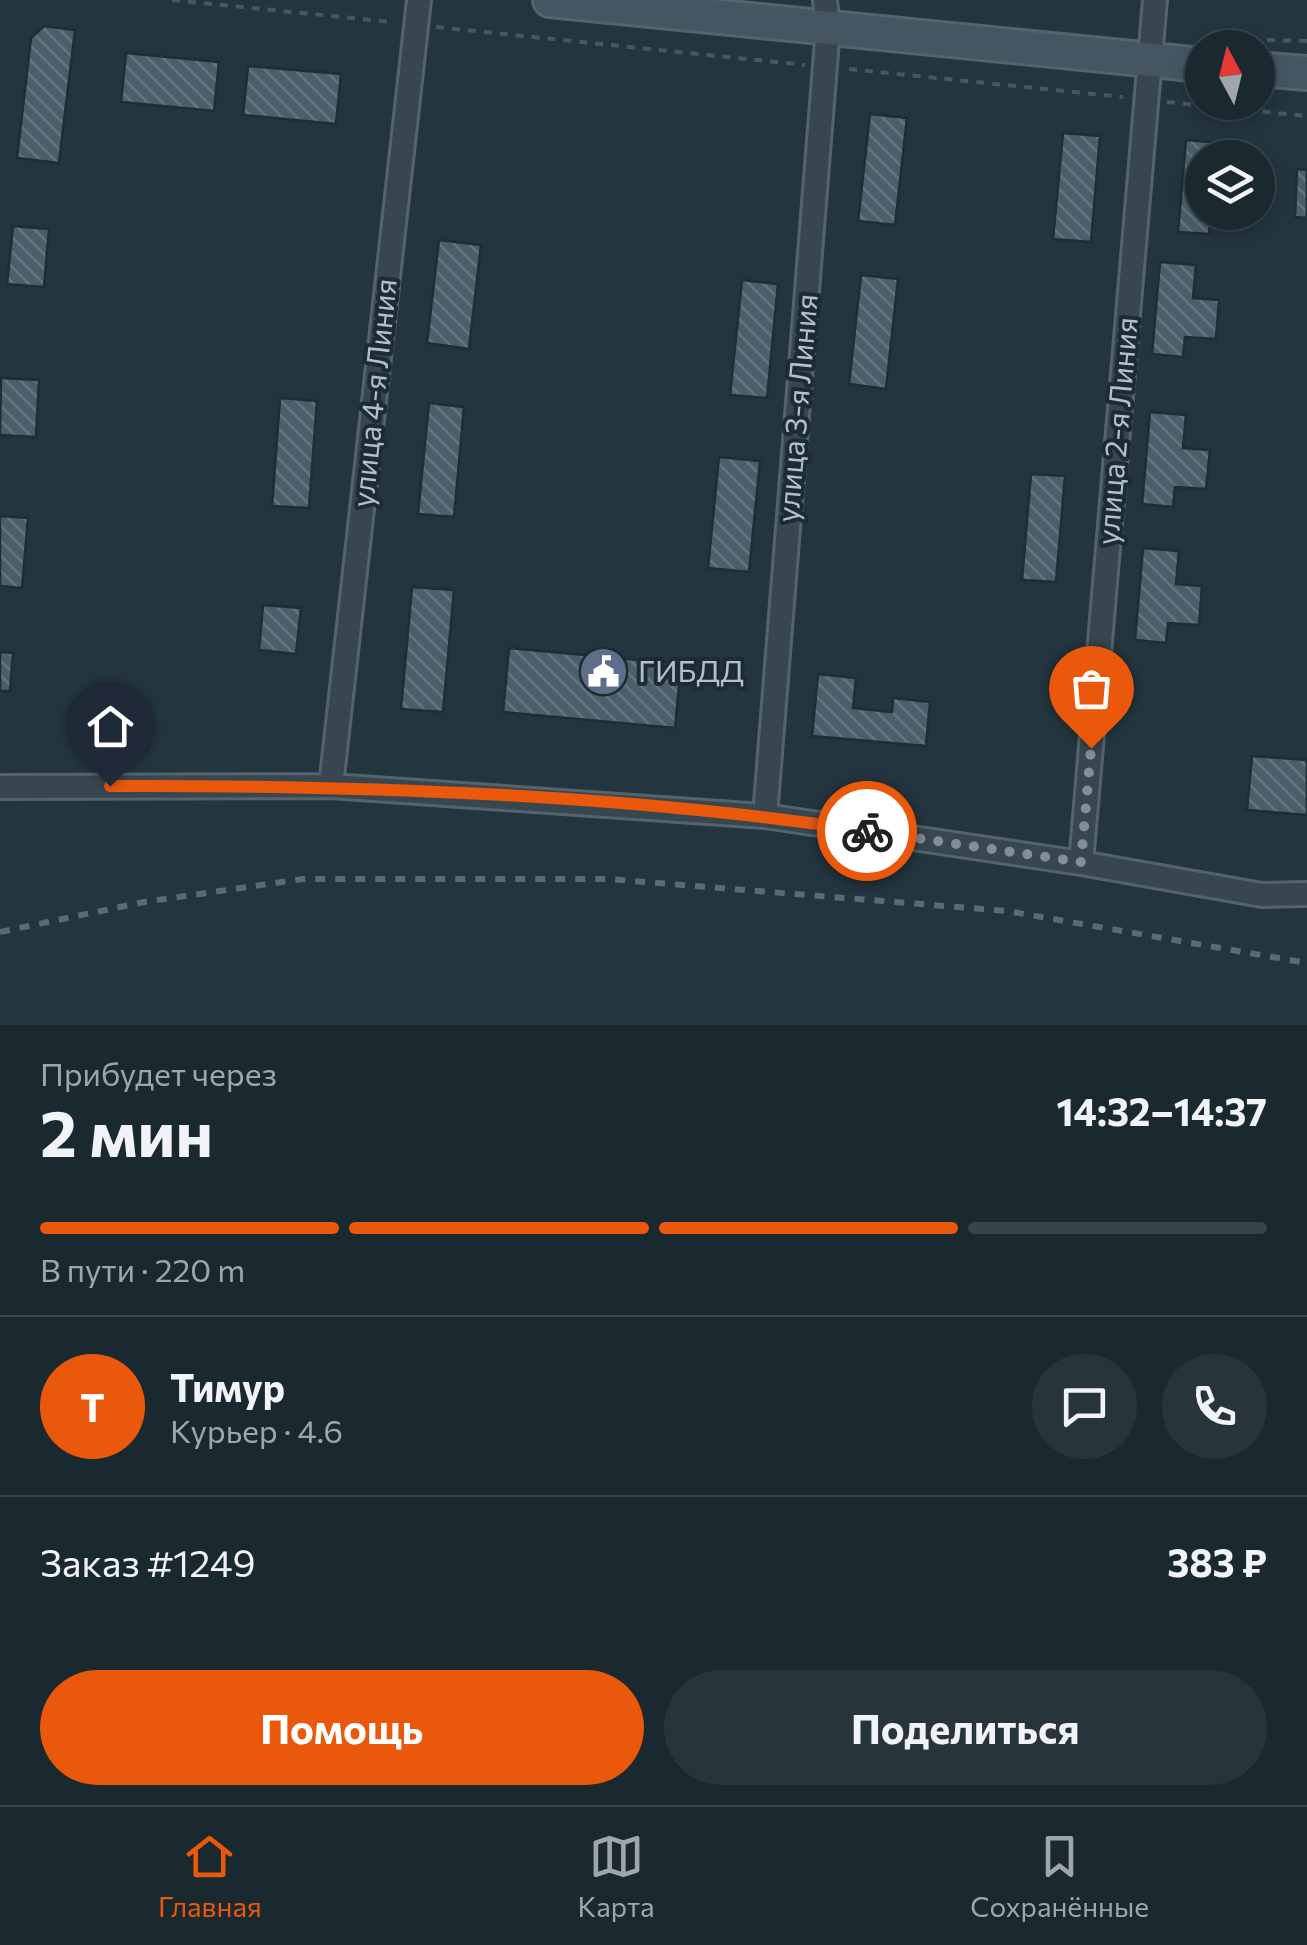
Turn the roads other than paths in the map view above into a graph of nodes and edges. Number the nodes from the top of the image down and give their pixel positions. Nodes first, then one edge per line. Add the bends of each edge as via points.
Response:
1 (419, 0) edge
2 (550, 0) edge
3 (1155, 0) edge
4 (826, 14) edge
5 (1149, 60) junction
6 (1185, 63) edge
7 (1275, 70) edge
8 (1307, 73) edge
9 (332, 786) junction
10 (0, 787) edge
11 (765, 816) junction
12 (1081, 862) junction
13 (1307, 894) edge

1 - 9 street, улица 4-я Линия
2 - 4 main road
3 - 5 street, улица 2-я Линия
4 - 5 main road
4 - 11 street, улица 3-я Линия
5 - 6 main road
5 - 12 street, улица 2-я Линия
7 - 8 main road
9 - 10 street
9 - 11 street
11 - 12 street
12 - 13 street via 1262,895

